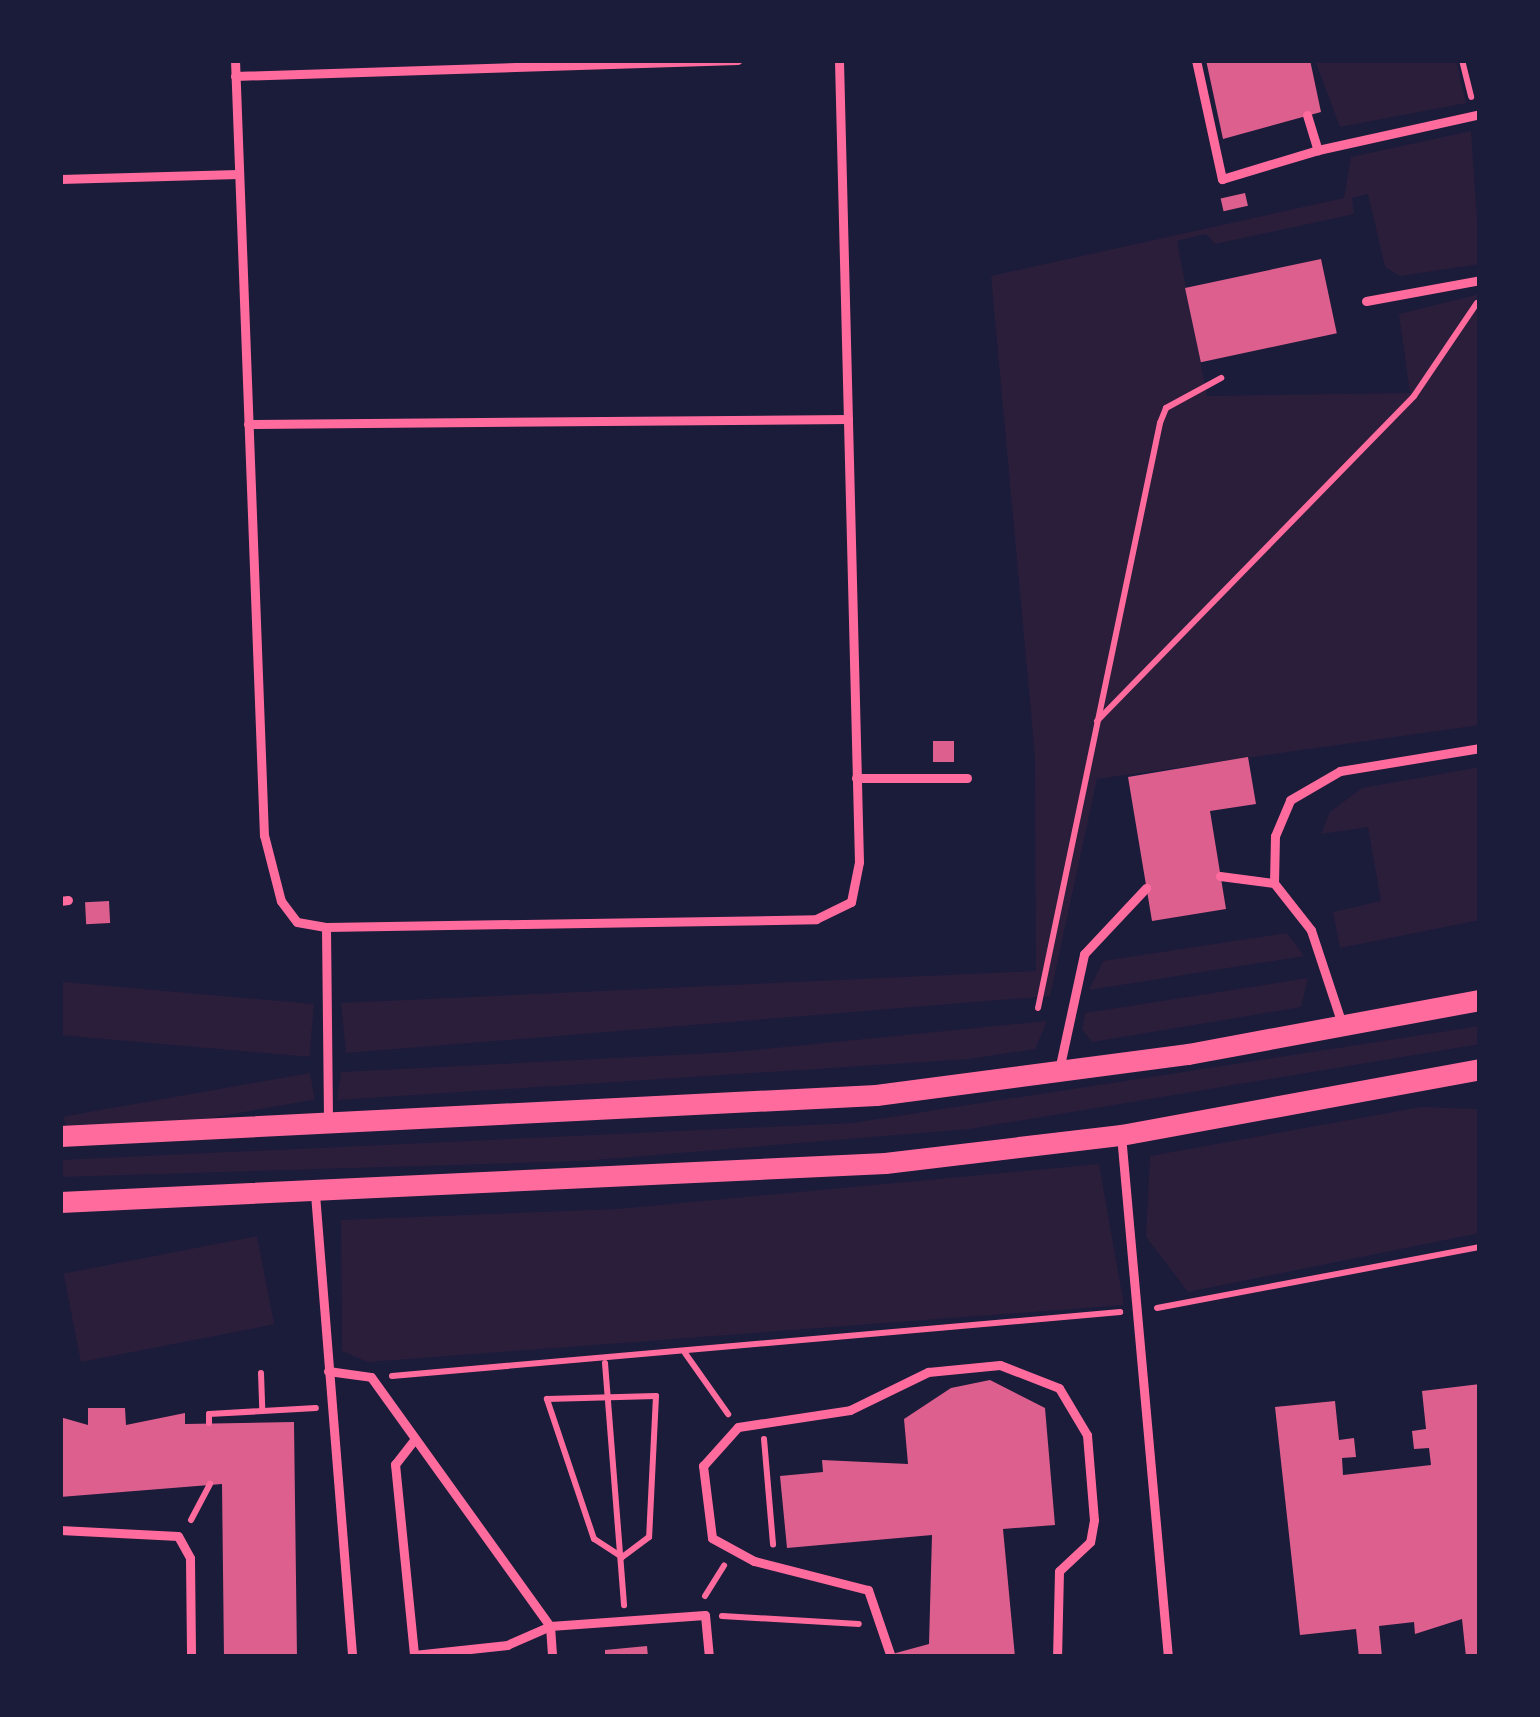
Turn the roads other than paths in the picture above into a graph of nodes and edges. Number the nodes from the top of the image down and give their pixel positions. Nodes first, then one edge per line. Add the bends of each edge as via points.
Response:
1 (235, 60) edge
2 (738, 60) edge
3 (839, 60) edge
4 (1196, 60) edge
5 (236, 76) junction
6 (1480, 114) edge
7 (1307, 115) dead end
8 (1318, 150) junction
9 (238, 174) junction
10 (60, 179) edge
11 (1480, 280) edge
12 (1366, 301) dead end
13 (848, 419) junction
14 (248, 424) junction
15 (1480, 748) edge
16 (856, 778) junction
17 (968, 778) dead end
18 (1220, 876) dead end
19 (1274, 883) junction
20 (1146, 889) dead end
21 (326, 927) junction
22 (1480, 1000) edge
23 (1343, 1027) junction
24 (1480, 1069) edge
25 (1058, 1074) junction
26 (328, 1129) junction
27 (1121, 1135) junction
28 (60, 1136) edge
29 (315, 1194) junction
30 (60, 1202) edge
31 (328, 1371) junction
32 (414, 1440) junction
33 (60, 1530) edge
34 (550, 1626) junction
35 (191, 1657) edge
36 (352, 1657) edge
37 (552, 1657) edge
38 (709, 1657) edge
39 (891, 1657) edge
40 (1058, 1657) edge
41 (1168, 1657) edge

1 - 5 lane
2 - 5 lane
3 - 13 lane
4 - 8 lane via 1222,179
5 - 9 lane
6 - 8 lane
7 - 8 lane
9 - 10 lane
9 - 14 lane
11 - 12 lane
13 - 14 lane
13 - 16 lane
14 - 21 lane via 264,835 281,902 297,922
15 - 19 lane via 1311,784 1275,836
16 - 17 lane
16 - 21 lane via 860,882 834,914
18 - 19 lane
19 - 23 lane via 1311,930
20 - 25 lane via 1084,954
21 - 26 lane
22 - 23 street
23 - 25 street
24 - 27 street
25 - 26 street
26 - 28 street
27 - 29 street via 791,1170
27 - 41 lane
29 - 30 street
29 - 31 lane
31 - 32 lane via 371,1377
31 - 36 lane
32 - 34 lane
32 - 34 lane via 395,1464 414,1654 507,1645
33 - 35 lane via 178,1536 190,1558
34 - 37 lane
34 - 38 lane via 705,1615
39 - 40 lane via 890,1626 868,1589 732,1553 712,1538 699,1493 703,1466 738,1427 850,1410 962,1366 1000,1364 1059,1388 1087,1435 1094,1520 1090,1542 1059,1570

